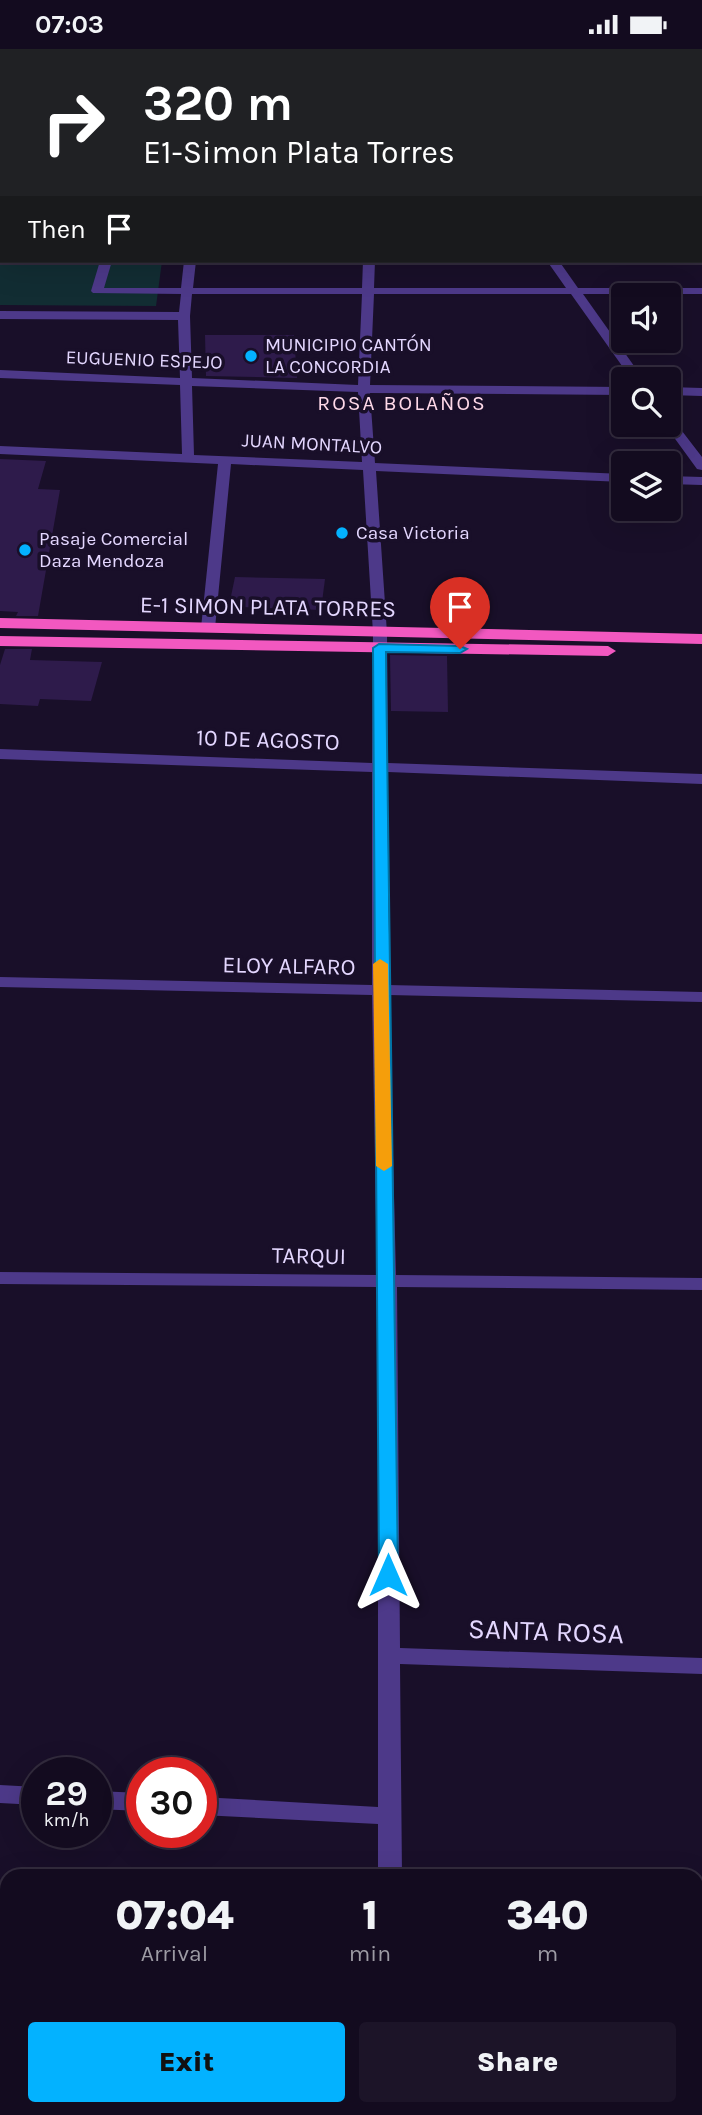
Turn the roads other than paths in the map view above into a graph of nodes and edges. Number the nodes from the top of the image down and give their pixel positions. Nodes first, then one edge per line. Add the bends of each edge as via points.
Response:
1 (105, 263) edge
2 (190, 263) edge
3 (369, 263) edge
4 (554, 263) edge
5 (571, 289) junction
6 (188, 291) junction
7 (702, 291) edge
8 (369, 292) junction
9 (0, 314) edge
10 (184, 316) junction
11 (628, 367) edge
12 (0, 374) edge
13 (186, 380) junction
14 (364, 389) junction
15 (611, 391) edge
16 (681, 391) edge
17 (702, 391) edge
18 (680, 437) edge
19 (0, 450) edge
20 (188, 457) junction
21 (225, 460) junction
22 (368, 466) junction
23 (702, 466) edge
24 (611, 477) edge
25 (681, 480) edge
26 (702, 481) edge
27 (0, 623) edge
28 (208, 628) junction
29 (702, 639) edge
30 (0, 641) edge
31 (380, 641) junction
32 (702, 652) edge
33 (0, 754) edge
34 (380, 767) junction
35 (702, 779) edge
36 (0, 982) edge
37 (380, 991) junction
38 (702, 997) edge
39 (0, 1277) edge
40 (387, 1281) junction
41 (702, 1284) edge
42 (389, 1656) junction
43 (702, 1666) edge
44 (0, 1794) edge
45 (21, 1795) edge
46 (217, 1807) edge
47 (390, 1816) junction
48 (390, 1869) edge

1 - 6 street via 97,291
2 - 6 street
3 - 8 street
4 - 5 street
5 - 7 street
5 - 8 street
5 - 11 street
6 - 8 street
6 - 10 street
8 - 14 street
9 - 10 street
10 - 13 street
12 - 13 street, EUGUENIO ESPEJO
13 - 14 street, EUGUENIO ESPEJO
13 - 20 street
14 - 15 street, EUGUENIO ESPEJO
14 - 22 street
16 - 17 street
18 - 23 street
19 - 20 street, JUAN MONTALVO
20 - 21 street, JUAN MONTALVO
21 - 22 street, JUAN MONTALVO
21 - 28 street
22 - 24 street, JUAN MONTALVO
22 - 31 street
25 - 26 street
27 - 28 highway, E-1 SIMON PLATA TORRES
28 - 31 highway, E-1 SIMON PLATA TORRES
29 - 31 highway, E-1 SIMON PLATA TORRES
30 - 31 highway
31 - 32 highway
31 - 34 street
33 - 34 street, 10 DE AGOSTO
34 - 35 street, 10 DE AGOSTO
34 - 37 street
36 - 37 street, ELOY ALFARO
37 - 38 street, ELOY ALFARO
37 - 40 street
39 - 40 street, TARQUI
40 - 41 street, TARQUI
40 - 42 street
42 - 43 street, SANTA ROSA
42 - 47 street
44 - 45 street
46 - 47 street
47 - 48 street

